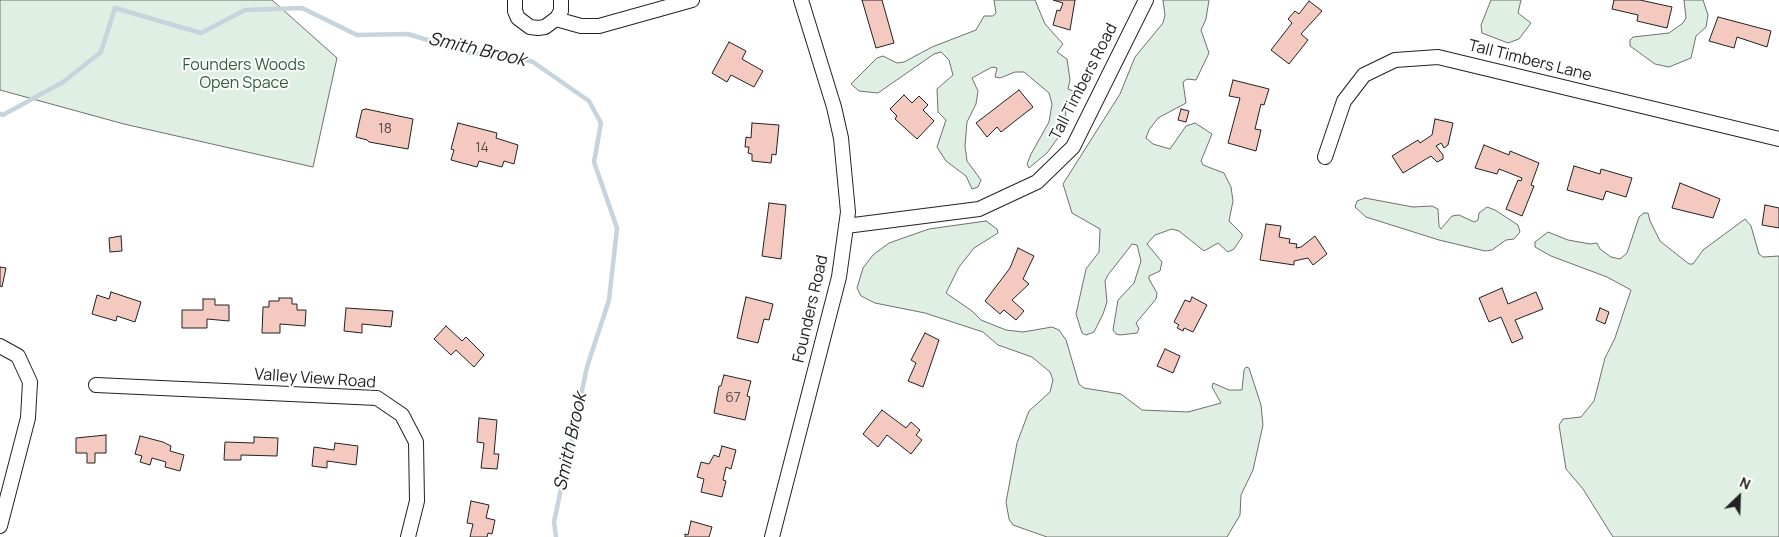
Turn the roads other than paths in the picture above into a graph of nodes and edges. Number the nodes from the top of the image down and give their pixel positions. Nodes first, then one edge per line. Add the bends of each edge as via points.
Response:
1 (515, 0) edge
2 (561, 0) edge
3 (692, 0) edge
4 (801, 0) edge
5 (1146, 0) edge
6 (556, 19) junction
7 (1779, 139) edge
8 (1325, 157) dead end
9 (846, 226) junction
10 (0, 346) edge
11 (96, 385) dead end
12 (0, 526) edge
13 (408, 537) edge
14 (772, 537) edge

1 - 6 street via 518,18 530,27 545,27
2 - 6 street via 561,11
3 - 6 street via 599,26 581,26
4 - 9 street, Founders Road via 841,138 848,212
5 - 9 street, Tall Timbers Road via 1073,147 1037,182 979,209
7 - 8 street, Tall Timbers Lane via 1438,58 1395,60 1364,75 1344,101
9 - 14 street, Founders Road via 840,277
10 - 12 street via 18,356 30,382 28,418
11 - 13 street, Valley View Road via 377,398 402,414 416,442 417,500

